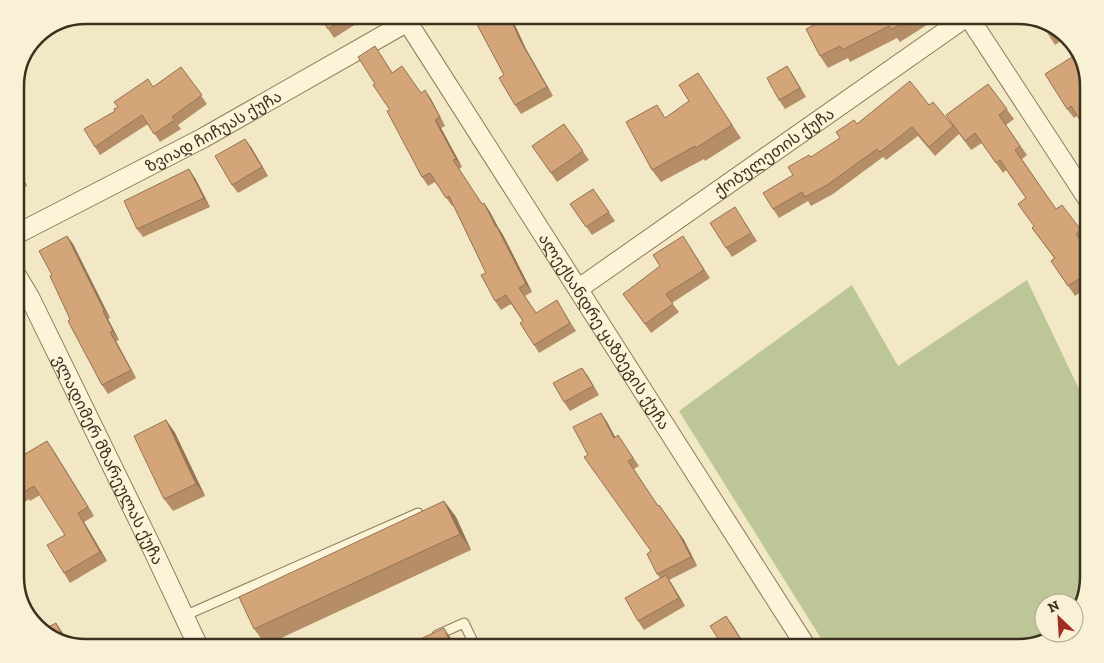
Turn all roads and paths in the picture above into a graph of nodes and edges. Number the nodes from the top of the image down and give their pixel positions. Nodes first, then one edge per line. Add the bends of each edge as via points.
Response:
1 (397, 24) edge
2 (408, 24) edge
3 (956, 24) edge
4 (975, 24) edge
5 (1080, 188) edge
6 (24, 230) edge
7 (24, 289) edge
8 (578, 289) junction
9 (418, 513) edge
10 (184, 616) junction
11 (432, 637) edge
12 (195, 639) edge
13 (472, 639) edge
14 (801, 639) edge

1 - 6 street, ზვიად ჩიჩუას ქუჩა via 203,138
2 - 8 street, ალექსანდრე ყაზბეგის ქუჩა
3 - 8 street, ქობულეთის ქუჩა
4 - 5 street
7 - 10 street, ვლადიმერ მზარეულას ქუჩა
8 - 14 street, ალექსანდრე ყაზბეგის ქუჩა
9 - 10 lane
10 - 12 street, ვლადიმერ მზარეულას ქუჩა
11 - 13 lane via 464,623

